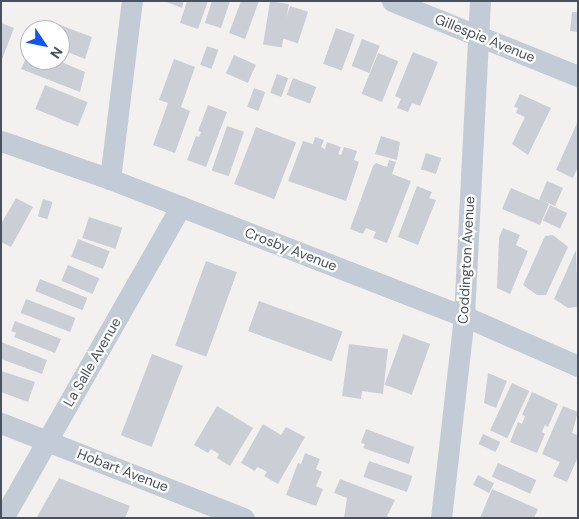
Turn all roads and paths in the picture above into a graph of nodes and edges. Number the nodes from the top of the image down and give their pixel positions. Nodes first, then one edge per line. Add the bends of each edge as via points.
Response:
1 (132, 1) edge
2 (392, 1) edge
3 (480, 1) edge
4 (478, 34) junction
5 (578, 76) edge
6 (1, 141) edge
7 (110, 179) junction
8 (181, 206) junction
9 (464, 316) junction
10 (578, 366) edge
11 (1, 423) edge
12 (47, 440) junction
13 (3, 518) edge
14 (244, 518) edge
15 (440, 518) edge

1 - 7 street
2 - 4 street, Gillespie Avenue
3 - 4 street, Coddington Avenue
4 - 5 street, Gillespie Avenue
4 - 9 street, Coddington Avenue
6 - 7 street, Crosby Avenue
7 - 8 street, Crosby Avenue
8 - 9 street, Crosby Avenue
8 - 12 street, La Salle Avenue
9 - 10 street, Crosby Avenue
9 - 15 street, Coddington Avenue
11 - 12 street, Hobart Avenue
12 - 13 street, La Salle Avenue
12 - 14 street, Hobart Avenue

